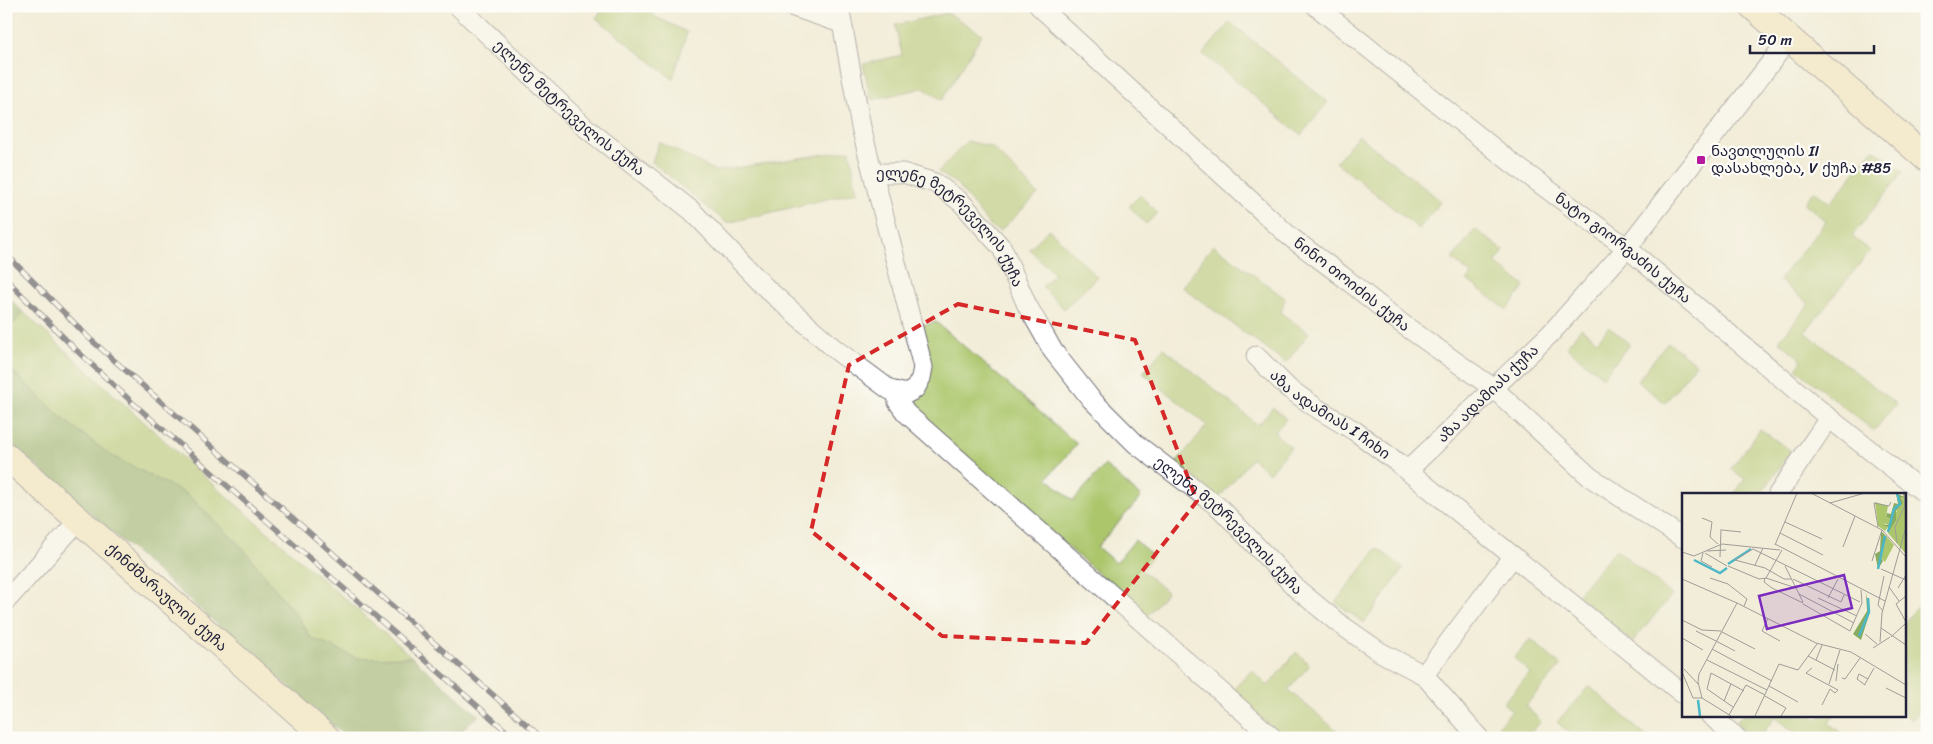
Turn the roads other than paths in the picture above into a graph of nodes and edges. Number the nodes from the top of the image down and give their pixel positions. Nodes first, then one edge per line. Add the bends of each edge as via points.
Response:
1 (458, 6) edge
2 (791, 6) edge
3 (1040, 6) edge
4 (1316, 6) edge
5 (1752, 6) edge
6 (840, 15) edge
7 (1790, 39) junction
8 (1927, 159) edge
9 (873, 173) junction
10 (1627, 248) junction
11 (1256, 356) dead end
12 (1493, 388) junction
13 (897, 392) junction
14 (1829, 418) junction
15 (6, 456) edge
16 (1407, 471) junction
17 (1779, 493) edge
18 (1927, 495) edge
19 (79, 520) junction
20 (1682, 537) edge
21 (1513, 556) junction
22 (6, 601) edge
23 (1424, 675) junction
24 (1682, 693) edge
25 (1711, 716) edge
26 (327, 738) edge
27 (1274, 738) edge
28 (1479, 738) edge
29 (1737, 738) edge

1 - 13 street, ელენე მეტრეველის ქუჩა via 586,128 692,212 774,295 836,350
2 - 6 street
3 - 12 street, ნინო თოიძის ქუჩა via 1289,236 1401,323
4 - 10 street, ნატო გიორგაძის ქუჩა via 1512,163
5 - 7 main road
6 - 9 street
7 - 8 main road
7 - 10 street, აზა ადამიას ქუჩა
9 - 13 street, ელენე მეტრეველის ქუჩა via 923,367 915,389 906,394
9 - 23 street, ელენე მეტრეველის ქუჩა via 903,173 935,183 961,202 1002,248 1053,352 1091,399 1136,444 1221,509 1297,589 1380,652
10 - 12 street, აზა ადამიას ქუჩა via 1551,333
10 - 14 street, ნატო გიორგაძის ქუჩა
11 - 16 street, აზა ადამიას I ჩიხი via 1288,388 1355,431
12 - 16 street, აზა ადამიას ქუჩა
12 - 20 street, ნინო თოიძის ქუჩა via 1590,477
13 - 27 street via 898,402 906,413
14 - 17 street
14 - 18 street, ნატო გიორგაძის ქუჩა
15 - 19 main road, ქინძმარაულის ქუჩა
16 - 21 street
19 - 22 street
19 - 26 main road, ქინძმარაულის ქუჩა
21 - 23 street
21 - 24 street
23 - 28 street, ელენე მეტრეველის ქუჩა
25 - 29 street

